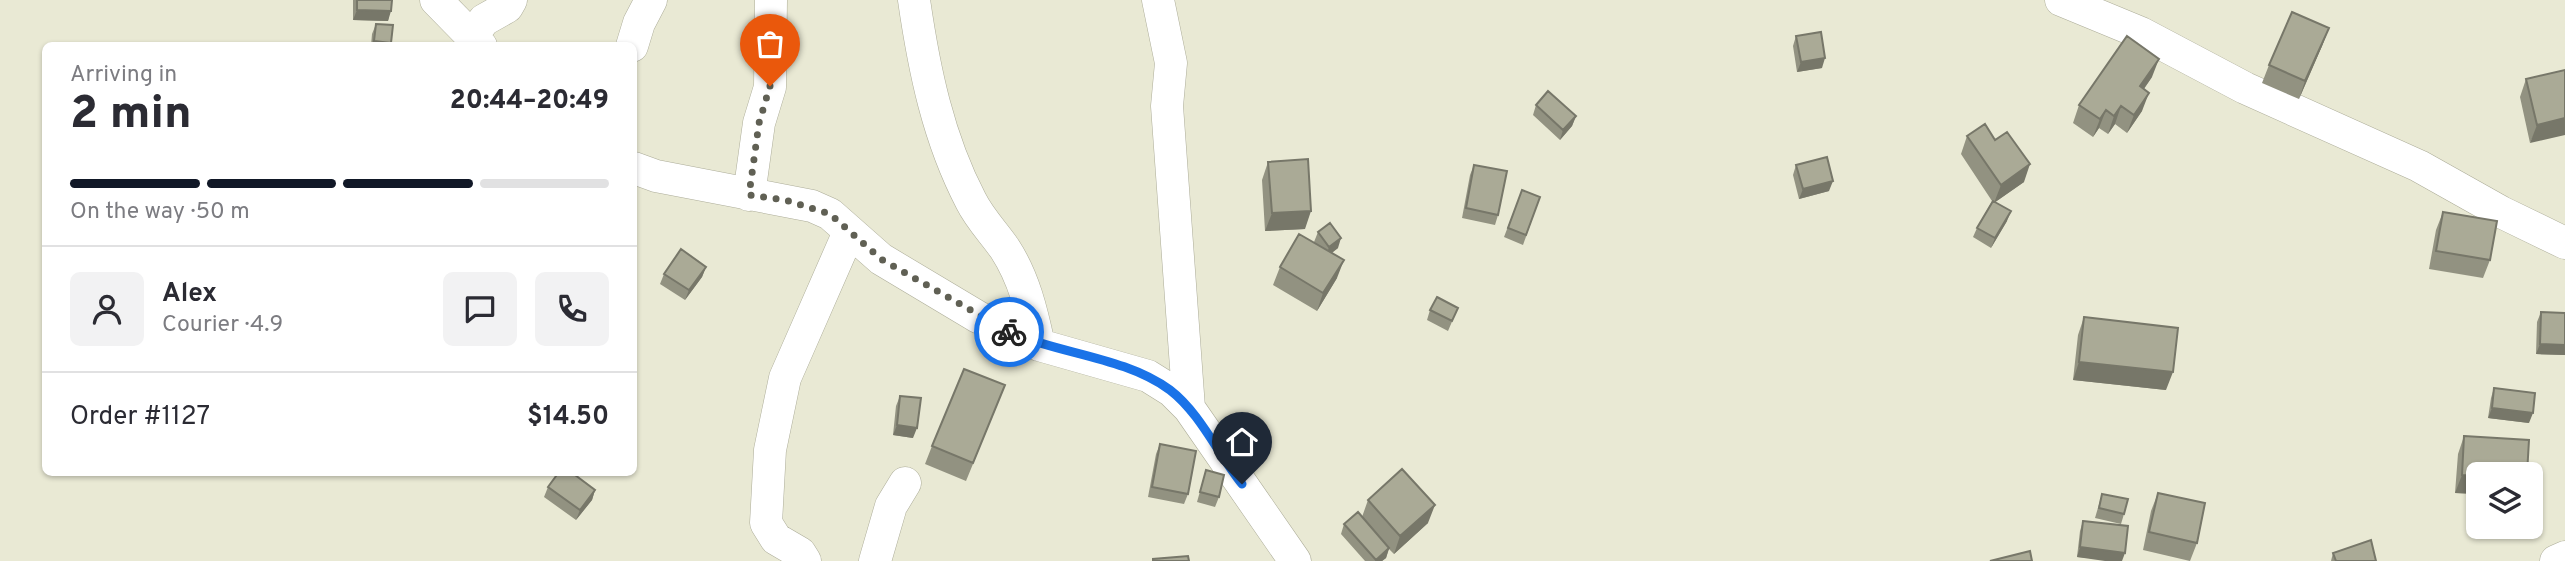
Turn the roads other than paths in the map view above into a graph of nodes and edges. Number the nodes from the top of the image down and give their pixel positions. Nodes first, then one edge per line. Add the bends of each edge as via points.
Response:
1 (436, 0) edge
2 (511, 0) edge
3 (652, 0) edge
4 (771, 0) edge
5 (914, 0) edge
6 (1158, 0) edge
7 (2061, 0) edge
8 (476, 41) edge
9 (633, 42) edge
10 (637, 169) edge
11 (749, 195) junction
12 (849, 232) junction
13 (2565, 243) edge
14 (1039, 345) junction
15 (1189, 408) junction
16 (905, 482) dead end
17 (2565, 557) edge
18 (805, 561) edge
19 (876, 561) edge
20 (1295, 561) edge
21 (2556, 561) edge

1 - 8 street
2 - 8 street via 484,20
3 - 9 street
4 - 11 street via 770,86 759,123
5 - 14 street via 924,71 943,132 971,202 1023,285
6 - 15 street via 1171,64 1167,106
7 - 13 street via 2141,33 2245,88 2419,166
10 - 11 street
11 - 12 street via 812,206 830,214
12 - 14 street via 881,259 978,317
12 - 18 street via 785,378 770,450 766,523 776,540 800,553
14 - 15 street via 1148,376
15 - 20 street
16 - 19 street via 891,506
17 - 21 street

